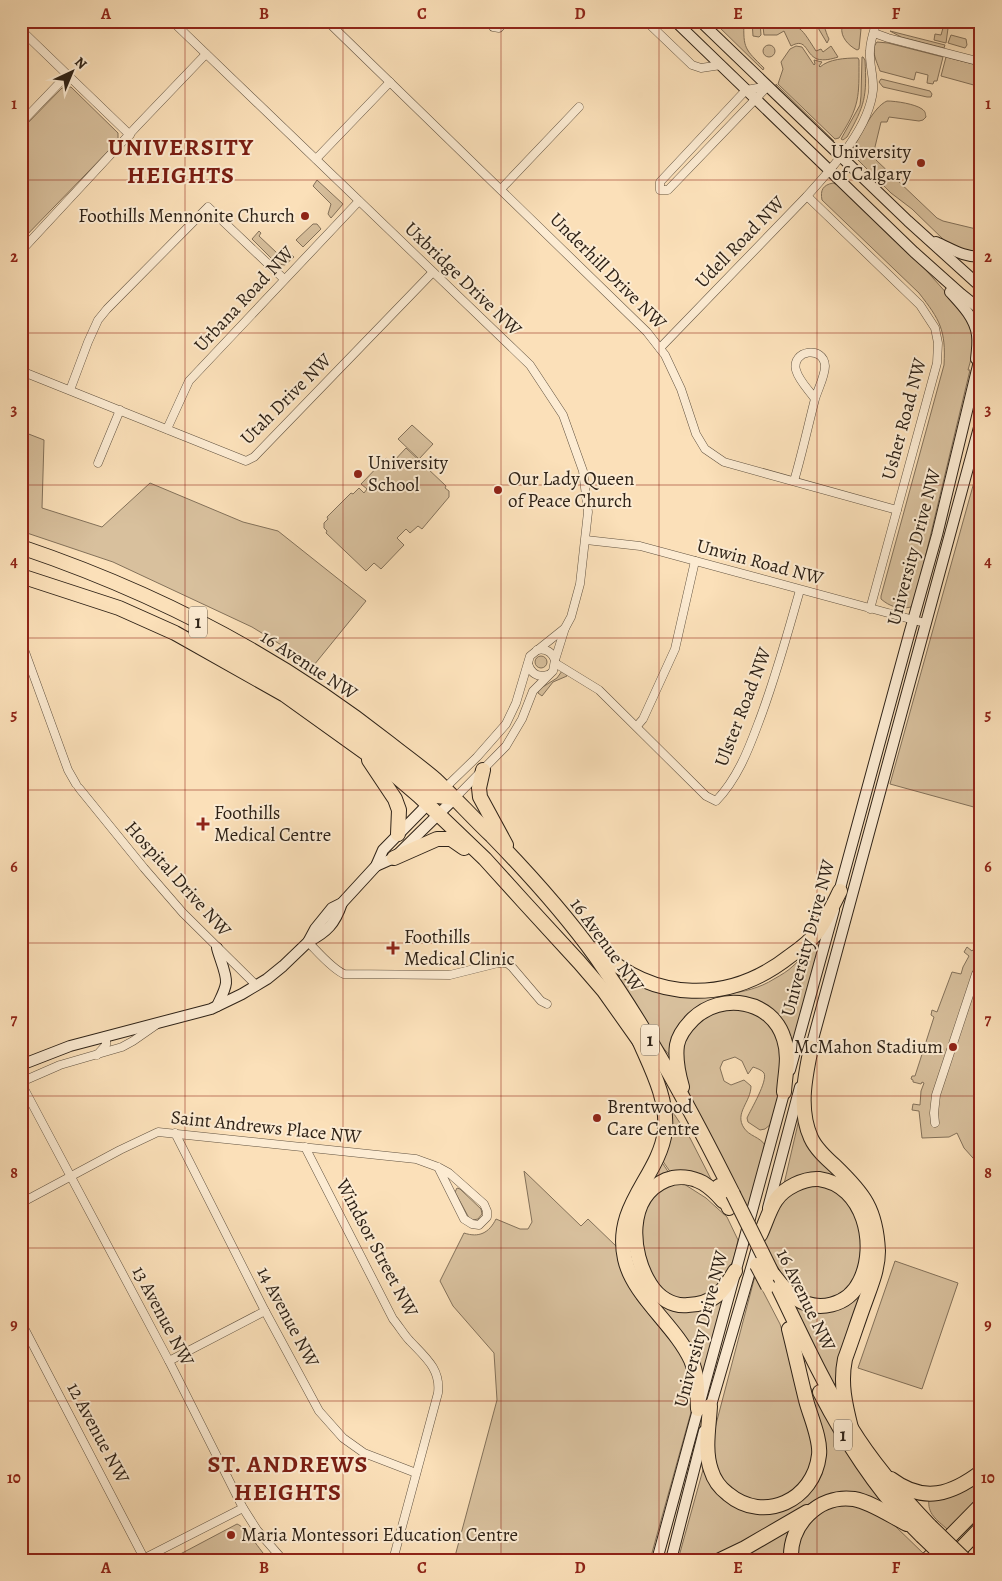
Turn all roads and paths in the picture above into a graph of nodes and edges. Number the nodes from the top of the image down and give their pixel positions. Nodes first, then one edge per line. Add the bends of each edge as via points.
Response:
1 (172, 21) edge
2 (327, 21) edge
3 (491, 21) edge
4 (505, 21) edge
5 (646, 21) edge
6 (675, 21) edge
7 (700, 21) edge
8 (876, 21) edge
9 (337, 24) edge
10 (21, 30) edge
11 (874, 33) junction
12 (206, 54) junction
13 (981, 62) edge
14 (721, 66) junction
15 (67, 75) junction
16 (390, 82) junction
17 (768, 86) junction
18 (746, 90) junction
19 (755, 98) junction
20 (579, 107) dead end
21 (21, 122) edge
22 (130, 135) junction
23 (840, 157) junction
24 (316, 159) junction
25 (829, 170) junction
26 (500, 189) junction
27 (807, 196) junction
28 (359, 201) junction
29 (928, 239) junction
30 (21, 250) edge
31 (914, 252) junction
32 (981, 257) edge
33 (433, 272) junction
34 (284, 279) junction
35 (981, 287) edge
36 (981, 310) edge
37 (660, 348) junction
38 (981, 353) edge
39 (21, 371) edge
40 (976, 373) junction
41 (70, 390) junction
42 (815, 399) junction
43 (120, 410) junction
44 (981, 420) edge
45 (167, 429) junction
46 (98, 462) dead end
47 (794, 481) junction
48 (897, 510) junction
49 (586, 540) junction
50 (21, 547) edge
51 (695, 561) junction
52 (21, 576) edge
53 (800, 590) junction
54 (119, 608) junction
55 (870, 609) junction
56 (913, 620) junction
57 (924, 623) junction
58 (565, 628) junction
59 (21, 641) edge
60 (536, 650) junction
61 (555, 662) junction
62 (528, 664) junction
63 (547, 676) junction
64 (637, 726) junction
65 (351, 742) junction
66 (483, 770) junction
67 (436, 796) junction
68 (455, 798) junction
69 (438, 814) junction
70 (398, 834) junction
71 (512, 857) junction
72 (394, 858) junction
73 (485, 859) junction
74 (376, 866) junction
75 (840, 891) junction
76 (579, 935) junction
77 (308, 942) junction
78 (216, 948) junction
79 (981, 966) edge
80 (257, 986) junction
81 (547, 1004) dead end
82 (217, 1006) junction
83 (158, 1024) junction
84 (106, 1036) junction
85 (639, 1040) junction
86 (810, 1048) junction
87 (97, 1055) junction
88 (21, 1065) edge
89 (21, 1082) edge
90 (784, 1092) junction
91 (686, 1102) junction
92 (935, 1123) dead end
93 (175, 1134) junction
94 (305, 1147) junction
95 (438, 1167) junction
96 (70, 1176) junction
97 (731, 1201) junction
98 (21, 1203) edge
99 (760, 1236) junction
100 (735, 1272) junction
101 (770, 1280) junction
102 (265, 1310) junction
103 (21, 1322) edge
104 (789, 1329) junction
105 (169, 1361) junction
106 (704, 1407) junction
107 (851, 1428) junction
108 (881, 1471) junction
109 (981, 1472) edge
110 (416, 1473) junction
111 (981, 1505) edge
112 (243, 1508) junction
113 (811, 1510) junction
114 (981, 1528) edge
115 (922, 1530) junction
116 (144, 1559) edge
117 (953, 1559) edge
118 (283, 1560) edge
119 (393, 1560) edge
120 (657, 1560) edge
121 (671, 1560) edge
122 (720, 1560) edge
123 (791, 1560) edge
124 (927, 1560) edge

1 - 12 street, Uxbridge Drive NW
2 - 9 street, Underhill Drive NW
3 - 4 street via 493,27 499,28
5 - 14 street via 692,65 701,68
6 - 14 street
7 - 17 street
8 - 11 street, Udell Road NW
9 - 16 street, Underhill Drive NW
10 - 15 street
11 - 13 street
11 - 23 street, Udell Road NW via 870,51 873,88 870,105 858,131
12 - 22 street
12 - 24 street, Uxbridge Drive NW
14 - 18 street
15 - 21 street
15 - 22 street
16 - 24 street
16 - 26 street, Underhill Drive NW
17 - 18 street
17 - 19 street
17 - 23 street
18 - 19 street
18 - 19 street via 660,182 660,190 668,190
19 - 25 street
20 - 26 street
22 - 30 street
23 - 25 street, Udell Road NW
23 - 29 street
24 - 28 street, Uxbridge Drive NW
25 - 27 street, Udell Road NW
25 - 31 street
26 - 37 street, Underhill Drive NW via 626,310
27 - 37 street, Udell Road NW
27 - 48 street, Usher Road NW via 920,305 935,328 937,363
28 - 33 street, Uxbridge Drive NW
28 - 34 street, Urbana Road NW
29 - 32 street via 957,253
29 - 35 street
31 - 36 street
31 - 40 street via 972,320 977,334
33 - 45 street, Utah Drive NW via 254,457 246,461
33 - 49 street, Uxbridge Drive NW via 530,365 563,415 583,471 588,512
34 - 41 street via 208,207 106,309 98,320
34 - 45 street, Urbana Road NW via 189,382
37 - 47 street, Underhill Drive NW via 705,449 724,462
38 - 40 street, University Drive NW
39 - 41 street, Utah Drive NW
40 - 56 street, University Drive NW
41 - 43 street, Utah Drive NW
42 - 42 street via 825,369 818,353 811,352 800,355 795,367
42 - 47 street
43 - 45 street, Utah Drive NW
43 - 46 street
44 - 57 street, University Drive NW
47 - 48 street, Underhill Drive NW
48 - 55 street, Usher Road NW
49 - 51 street, Unwin Road NW via 640,546
49 - 58 street, Uxbridge Drive NW via 580,584
50 - 67 highway, 16 Avenue NW / 1 via 148,597 291,673 333,701 434,779
51 - 53 street, Unwin Road NW
51 - 64 street via 675,649
52 - 54 highway, 16 Avenue NW / 1
53 - 55 street, Unwin Road NW
53 - 64 street, Ulster Road NW via 778,669 752,740 736,774 716,800 706,796
54 - 65 highway, 16 Avenue NW / 1 via 176,633 253,676
54 - 67 highway via 185,628 270,675 349,727
55 - 56 street, Unwin Road NW
56 - 57 street, Unwin Road NW
56 - 75 street, University Drive NW
57 - 86 street, University Drive NW
58 - 60 street
58 - 61 street, Uxbridge Drive NW
59 - 78 street, Hospital Drive NW via 68,770 78,786 144,868
60 - 61 street via 548,651
60 - 62 street
61 - 63 street via 553,671
61 - 64 street, Ulster Road NW via 599,690
62 - 63 street via 531,672
62 - 67 street via 506,724
63 - 66 street via 534,691 506,746
65 - 67 highway, 16 Avenue NW / 1 via 384,766
65 - 70 highway via 370,760 395,799 399,810
66 - 68 street
66 - 71 highway via 480,797
67 - 68 highway, 16 Avenue NW / 1
67 - 69 highway, 16 Avenue NW / 1
67 - 70 street
68 - 69 street
68 - 71 highway, 16 Avenue NW / 1
69 - 72 street
69 - 73 highway, 16 Avenue NW / 1
70 - 74 street via 383,850
71 - 76 highway, 16 Avenue NW / 1
72 - 73 highway via 443,838 451,839
72 - 74 street
73 - 85 highway, 16 Avenue NW / 1 via 579,962
74 - 77 street via 342,903 337,918 321,936
75 - 76 highway via 817,933 797,951 762,975 722,988 697,992 647,983 618,967
75 - 90 street, University Drive NW
76 - 91 highway, 16 Avenue NW / 1 via 634,1014
77 - 80 street
77 - 81 street via 344,974 450,976 507,963
78 - 80 street, Hospital Drive NW
78 - 82 street via 226,984
79 - 92 street via 936,1095
80 - 82 street
82 - 83 street
83 - 84 street
83 - 87 street via 122,1047
84 - 87 street via 106,1045
84 - 88 street
85 - 97 highway, 16 Avenue NW / 1 via 662,1074
85 - 106 highway via 661,1094 665,1130 657,1158 636,1193 626,1222 623,1240 625,1259 639,1289 679,1339 692,1362
86 - 99 street, University Drive NW
86 - 107 highway via 803,1106 810,1136 819,1150 861,1192 872,1214 877,1240 877,1266 842,1373
87 - 89 street via 60,1065
89 - 96 street, 13 Avenue NW
90 - 91 highway via 787,1050 778,1027 764,1011 740,1002 728,1002 707,1008 679,1038 678,1069
90 - 100 street, University Drive NW
91 - 97 highway, 16 Avenue NW / 1
93 - 94 street, Saint Andrews Place NW
93 - 96 street, Saint Andrews Place NW via 158,1132
93 - 102 street, 14 Avenue NW
94 - 95 street, Saint Andrews Place NW via 416,1160
94 - 110 street, Windsor Street NW via 393,1319 429,1360 437,1376 438,1393
95 - 95 street, Saint Andrews Place NW via 464,1219 479,1225 487,1217 484,1204
96 - 98 street, Saint Andrews Place NW
96 - 105 street, 13 Avenue NW
97 - 100 highway via 692,1178 671,1178 656,1186 644,1200 637,1216 635,1240 646,1278 654,1290 674,1304 697,1304 717,1296
97 - 101 highway, 16 Avenue NW / 1, bridge
99 - 101 highway via 776,1201 786,1191 812,1179 841,1187 856,1203 864,1222 867,1249 864,1272 856,1288 837,1303 814,1306 795,1298
99 - 106 street, University Drive NW
100 - 106 street, University Drive NW
101 - 104 highway, 16 Avenue NW / 1
101 - 107 highway, 16 Avenue NW / 1
102 - 105 street
102 - 110 street, 14 Avenue NW via 319,1411 334,1430 364,1453
103 - 116 street, 12 Avenue NW
104 - 106 highway via 819,1453 814,1475 803,1491 771,1507 741,1503 720,1487 711,1471
104 - 115 highway, 16 Avenue NW / 1 via 848,1443 873,1479
105 - 112 street, 13 Avenue NW
106 - 120 street, University Drive NW
106 - 121 street, University Drive NW
107 - 108 highway, 16 Avenue NW / 1
108 - 109 highway via 894,1482 928,1494 952,1490
108 - 115 highway, 16 Avenue NW / 1
110 - 119 street, Windsor Street NW
111 - 124 highway
112 - 116 street
112 - 118 street, 13 Avenue NW
113 - 115 highway via 830,1501 854,1499
113 - 122 highway
113 - 123 highway via 796,1531 790,1550
114 - 117 highway
115 - 117 highway, 16 Avenue NW / 1, bridge

